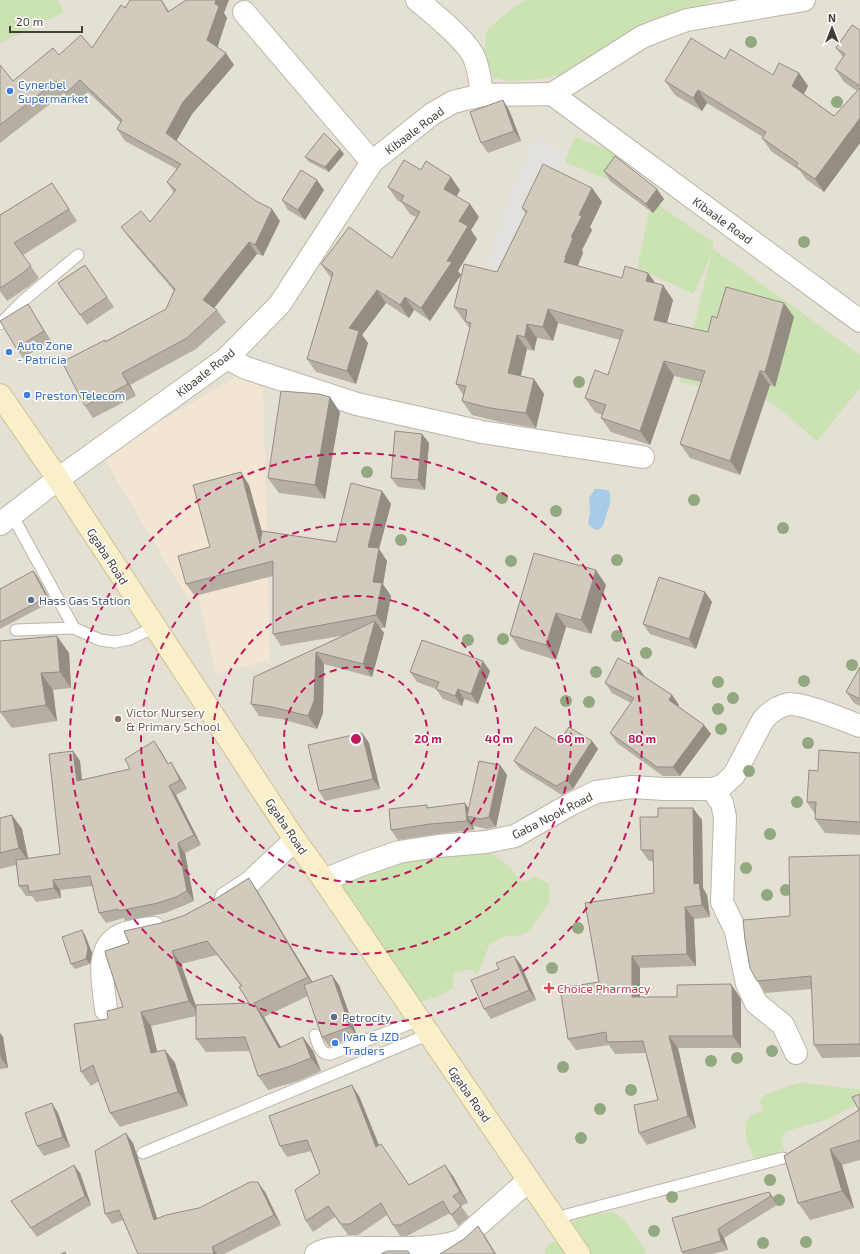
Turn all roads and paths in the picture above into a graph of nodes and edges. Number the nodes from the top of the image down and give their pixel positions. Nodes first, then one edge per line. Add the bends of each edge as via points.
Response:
1 (417, 0) edge
2 (804, 0) edge
3 (749, 5) edge
4 (244, 12) dead end
5 (552, 94) junction
6 (482, 95) junction
7 (372, 162) junction
8 (78, 255) dead end
9 (860, 321) edge
10 (0, 324) edge
11 (227, 358) junction
12 (0, 395) edge
13 (643, 457) dead end
14 (58, 480) junction
15 (6, 519) edge
16 (155, 627) junction
17 (74, 628) junction
18 (16, 630) dead end
19 (860, 726) edge
20 (712, 789) junction
21 (295, 840) junction
22 (324, 880) junction
23 (208, 908) edge
24 (175, 923) edge
25 (106, 1010) edge
26 (424, 1027) junction
27 (315, 1035) dead end
28 (796, 1053) dead end
29 (143, 1153) dead end
30 (783, 1158) edge
31 (529, 1180) junction
32 (555, 1218) junction
33 (316, 1254) edge
34 (579, 1254) edge

1 - 6 street via 440,19 472,54 478,70
2 - 3 street
3 - 5 street via 686,20 642,37
4 - 7 street
5 - 6 street, Kibaale Road
5 - 9 street, Kibaale Road
6 - 7 street, Kibaale Road via 453,102 432,114
7 - 11 street, Kibaale Road via 280,304
8 - 10 lane via 24,300
11 - 13 street via 246,368 357,404 482,432
11 - 14 street, Kibaale Road
12 - 14 main road, Ggaba Road
14 - 15 street, Kibaale Road
14 - 16 main road, Ggaba Road
15 - 17 lane
16 - 17 lane via 130,639 115,642 100,640
16 - 21 main road, Ggaba Road
17 - 18 lane
19 - 20 street, Gaba Nook Road via 807,707 789,704 777,708 763,720 734,775 722,786
20 - 22 street, Gaba Nook Road via 632,787 596,792 515,836 399,852
20 - 28 street via 722,803 725,817 722,902 736,931 747,984 756,1003 783,1025
21 - 22 main road, Ggaba Road
21 - 23 street via 249,883
22 - 26 main road, Ggaba Road
24 - 25 street via 118,936 108,946 102,961
26 - 27 lane via 331,1054 321,1050
26 - 29 lane
26 - 31 main road, Ggaba Road
30 - 32 lane
31 - 32 main road, Ggaba Road
31 - 33 street via 460,1241 437,1246 336,1248
32 - 34 main road, Ggaba Road

